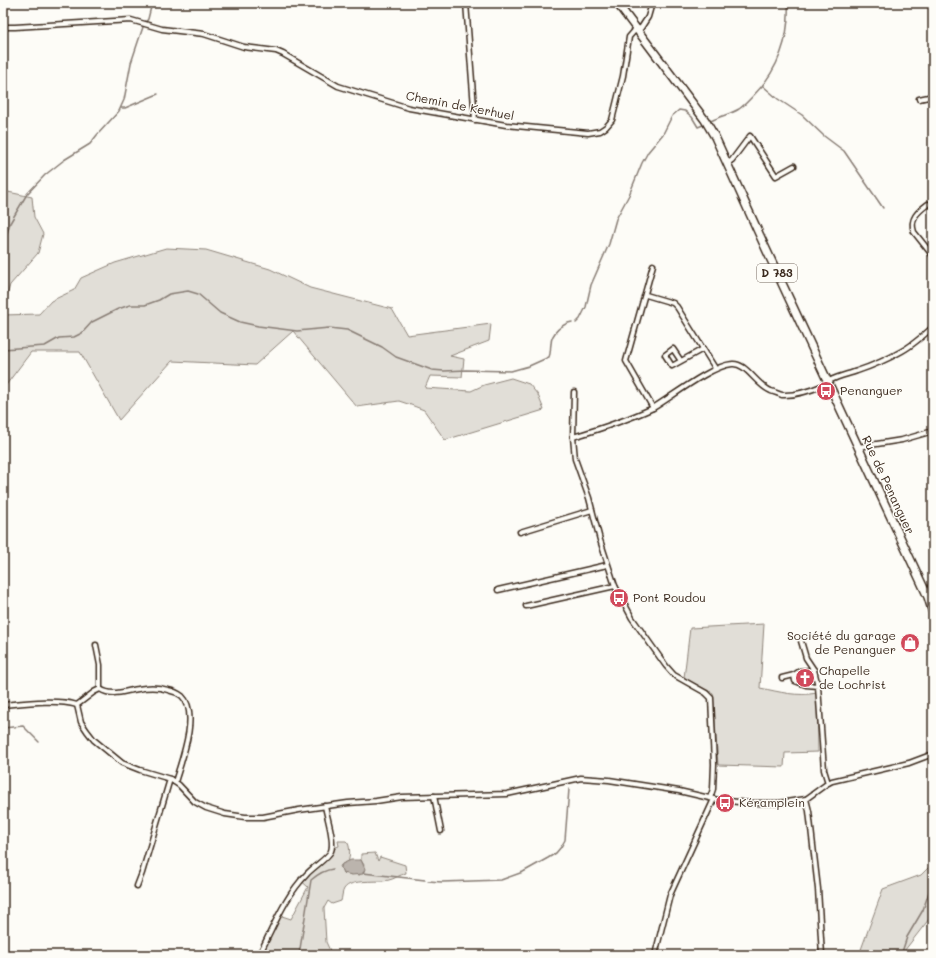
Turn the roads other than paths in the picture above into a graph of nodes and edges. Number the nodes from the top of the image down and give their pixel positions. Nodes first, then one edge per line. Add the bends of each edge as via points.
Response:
1 (466, 3) edge
2 (617, 3) edge
3 (652, 3) edge
4 (3, 27) edge
5 (636, 29) junction
6 (933, 96) edge
7 (919, 99) dead end
8 (475, 120) junction
9 (728, 163) junction
10 (794, 166) dead end
11 (928, 204) dead end
12 (933, 256) edge
13 (653, 265) dead end
14 (646, 295) junction
15 (933, 327) edge
16 (703, 349) junction
17 (681, 361) dead end
18 (715, 368) junction
19 (829, 382) junction
20 (574, 392) dead end
21 (653, 408) junction
22 (933, 431) edge
23 (573, 437) junction
24 (858, 447) junction
25 (592, 510) junction
26 (520, 532) dead end
27 (607, 565) junction
28 (615, 586) junction
29 (498, 590) dead end
30 (931, 600) edge
31 (526, 606) dead end
32 (933, 613) edge
33 (801, 641) dead end
34 (96, 645) dead end
35 (814, 670) junction
36 (794, 675) junction
37 (782, 678) dead end
38 (818, 686) junction
39 (100, 689) junction
40 (77, 705) junction
41 (3, 706) edge
42 (933, 754) edge
43 (170, 779) junction
44 (175, 782) junction
45 (828, 783) junction
46 (434, 796) junction
47 (364, 798) dead end
48 (806, 798) junction
49 (712, 799) junction
50 (359, 802) junction
51 (325, 806) junction
52 (441, 831) dead end
53 (137, 886) dead end
54 (259, 955) edge
55 (655, 955) edge
56 (822, 955) edge

1 - 8 street
2 - 5 main road, D 783
3 - 5 street, Chemin de Kerhuel via 642,28
4 - 8 street, Chemin de Kerhuel via 131,20 162,29 204,34 244,48 276,51 342,88 409,108
5 - 8 street, Chemin de Kerhuel via 629,37 620,91 612,120 606,127 594,132 575,132 524,128
5 - 9 main road, D 783 via 705,120
6 - 7 street
9 - 10 street via 750,136 776,176
9 - 19 main road, D 783
11 - 12 street via 915,214 912,227
13 - 14 street
14 - 16 street via 677,307
14 - 21 street via 626,361
15 - 19 street via 902,351
16 - 17 street
16 - 18 street
18 - 19 street via 735,363 744,366 761,386 782,395 818,388
18 - 21 street
19 - 24 main road, Rue de Penanguer / D 783
20 - 23 street
21 - 23 street
22 - 24 street via 902,440
23 - 25 street via 575,459
24 - 30 main road, Rue de Penanguer / D 783
25 - 26 street
25 - 27 street
27 - 28 street
27 - 29 street
28 - 31 street
28 - 49 street via 628,611 674,675 706,693 710,698 714,764
30 - 32 main road, Rue de Penanguer / D 783
33 - 35 street via 806,658
34 - 39 street via 100,666
35 - 36 street via 800,671
35 - 38 street
36 - 37 street
36 - 38 street via 795,681
38 - 45 street via 824,770
39 - 40 street
39 - 44 street via 120,694 138,688 158,688 182,697 189,714 189,729
40 - 41 street via 53,703
40 - 43 street via 86,731 112,755 128,766
42 - 45 street via 909,763
43 - 44 street
43 - 53 street
44 - 51 street via 200,806 225,814 263,817
45 - 48 street
46 - 49 street via 507,794 581,778 660,788
46 - 50 street
46 - 52 street
47 - 50 street
48 - 49 street via 787,803 767,804
48 - 56 street via 818,889
49 - 55 street via 670,895
50 - 51 street
51 - 54 street via 333,845 330,854 310,870 296,888

